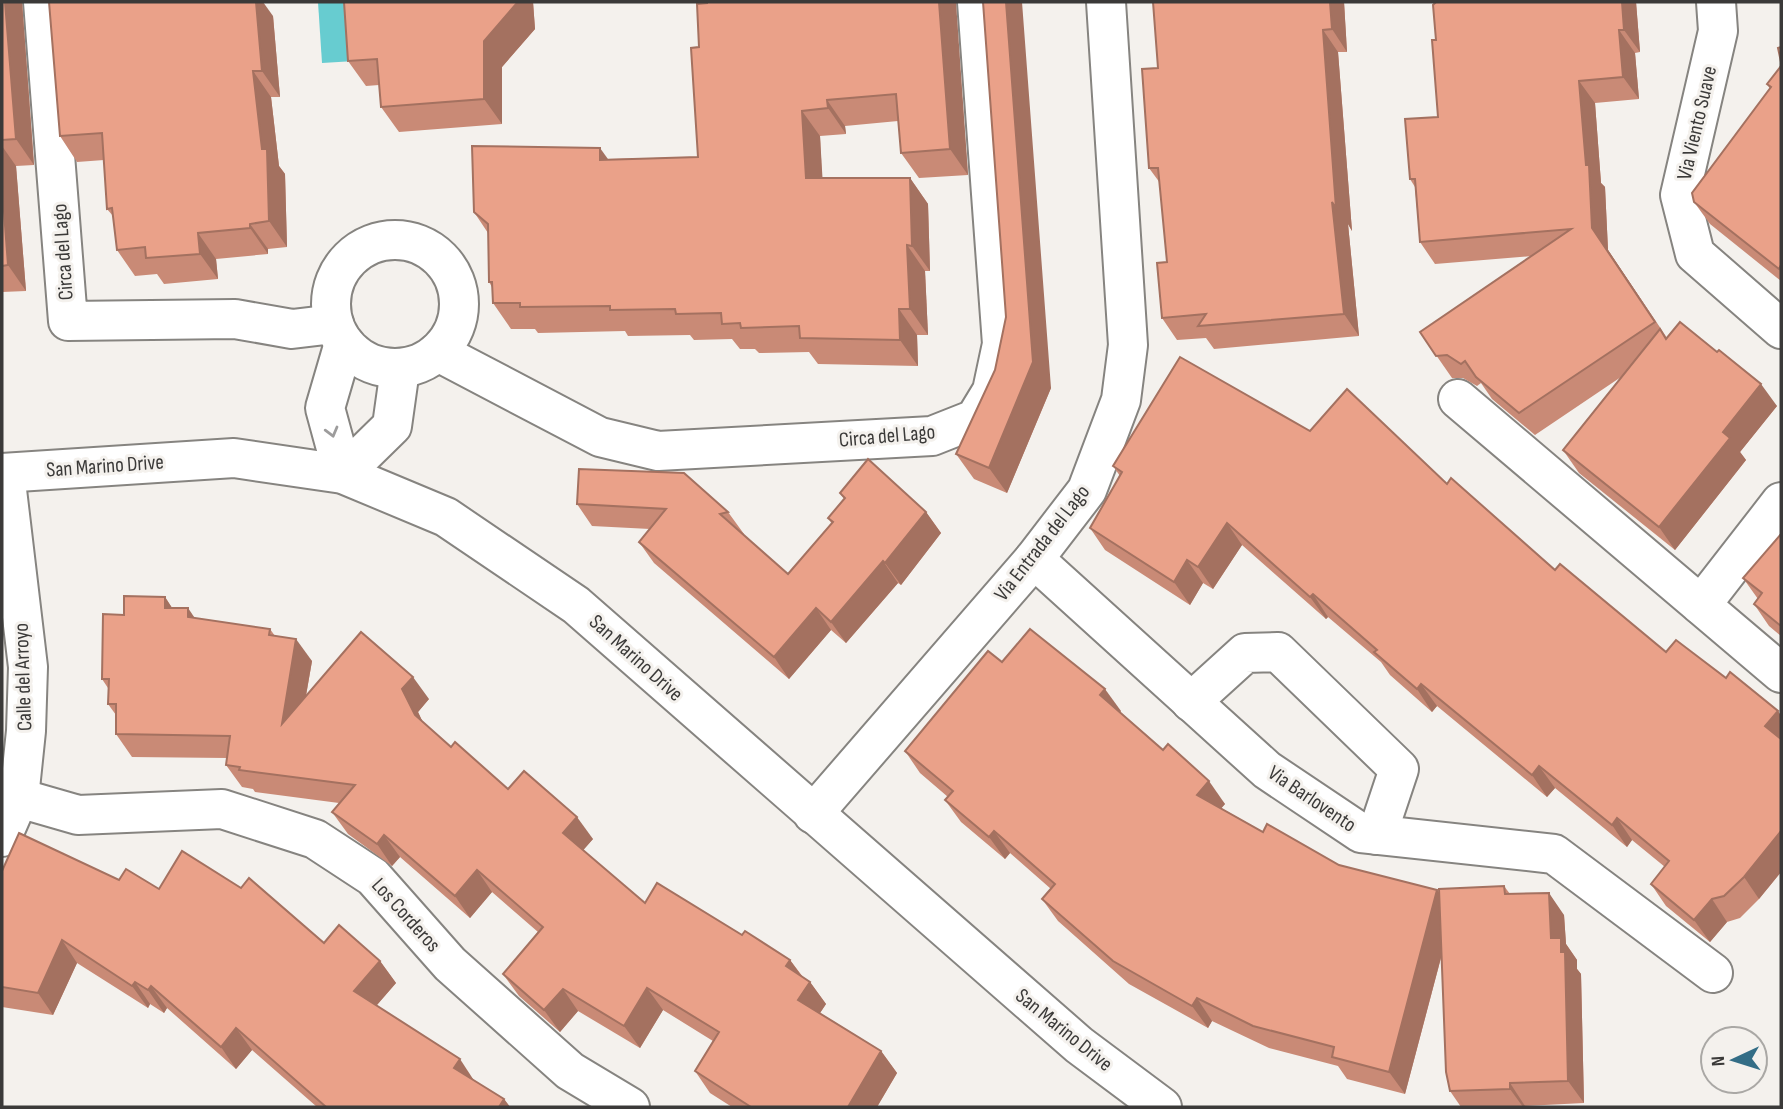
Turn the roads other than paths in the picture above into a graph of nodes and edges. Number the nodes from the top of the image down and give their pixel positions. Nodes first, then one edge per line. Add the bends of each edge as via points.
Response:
1 (43, 2) edge
2 (977, 2) edge
3 (1106, 2) edge
4 (1716, 2) edge
5 (1781, 329) edge
6 (339, 334) junction
7 (439, 352) junction
8 (400, 369) junction
9 (1458, 400) dead end
10 (4, 473) edge
11 (344, 474) junction
12 (1781, 502) edge
13 (1034, 559) junction
14 (1701, 605) junction
15 (1781, 673) edge
16 (1191, 702) junction
17 (19, 798) junction
18 (813, 814) junction
19 (1377, 835) junction
20 (2, 837) edge
21 (1713, 973) dead end
22 (629, 1107) edge
23 (1162, 1107) edge

1 - 6 street, Circa del Lago via 68,321 235,319
2 - 7 street, Circa del Lago via 1002,344 992,391 975,419 932,436 658,451 600,437
3 - 13 street, Via Entrada del Lago via 1128,345 1121,400 1087,490
4 - 5 street, Via Viento Suave via 1718,31 1680,195 1695,254
6 - 7 street via 331,302 335,281 346,262 383,241 404,240 425,246 441,258 460,296 452,336
6 - 8 street via 359,358 379,367
6 -> 11 street via 325,408
7 - 8 street via 421,364
8 - 11 street via 392,426
9 - 14 street
10 - 11 street, San Marino Drive via 234,458
10 - 17 street, Calle del Arroyo via 28,667
11 - 18 street, San Marino Drive via 446,517 576,605
12 - 14 street
13 - 16 street, Via Barlovento
13 - 18 street, Via Entrada del Lago
14 - 15 street
16 - 19 street, Via Barlovento via 1267,771 1361,833
16 - 19 street via 1245,653 1278,652 1399,769
17 - 20 street, Calle del Arroyo
17 - 22 street, Los Corderos via 78,815 222,809 315,839 373,877 450,964 570,1071
18 - 23 street, San Marino Drive via 1079,1045
19 - 21 street, Via Barlovento via 1553,854

